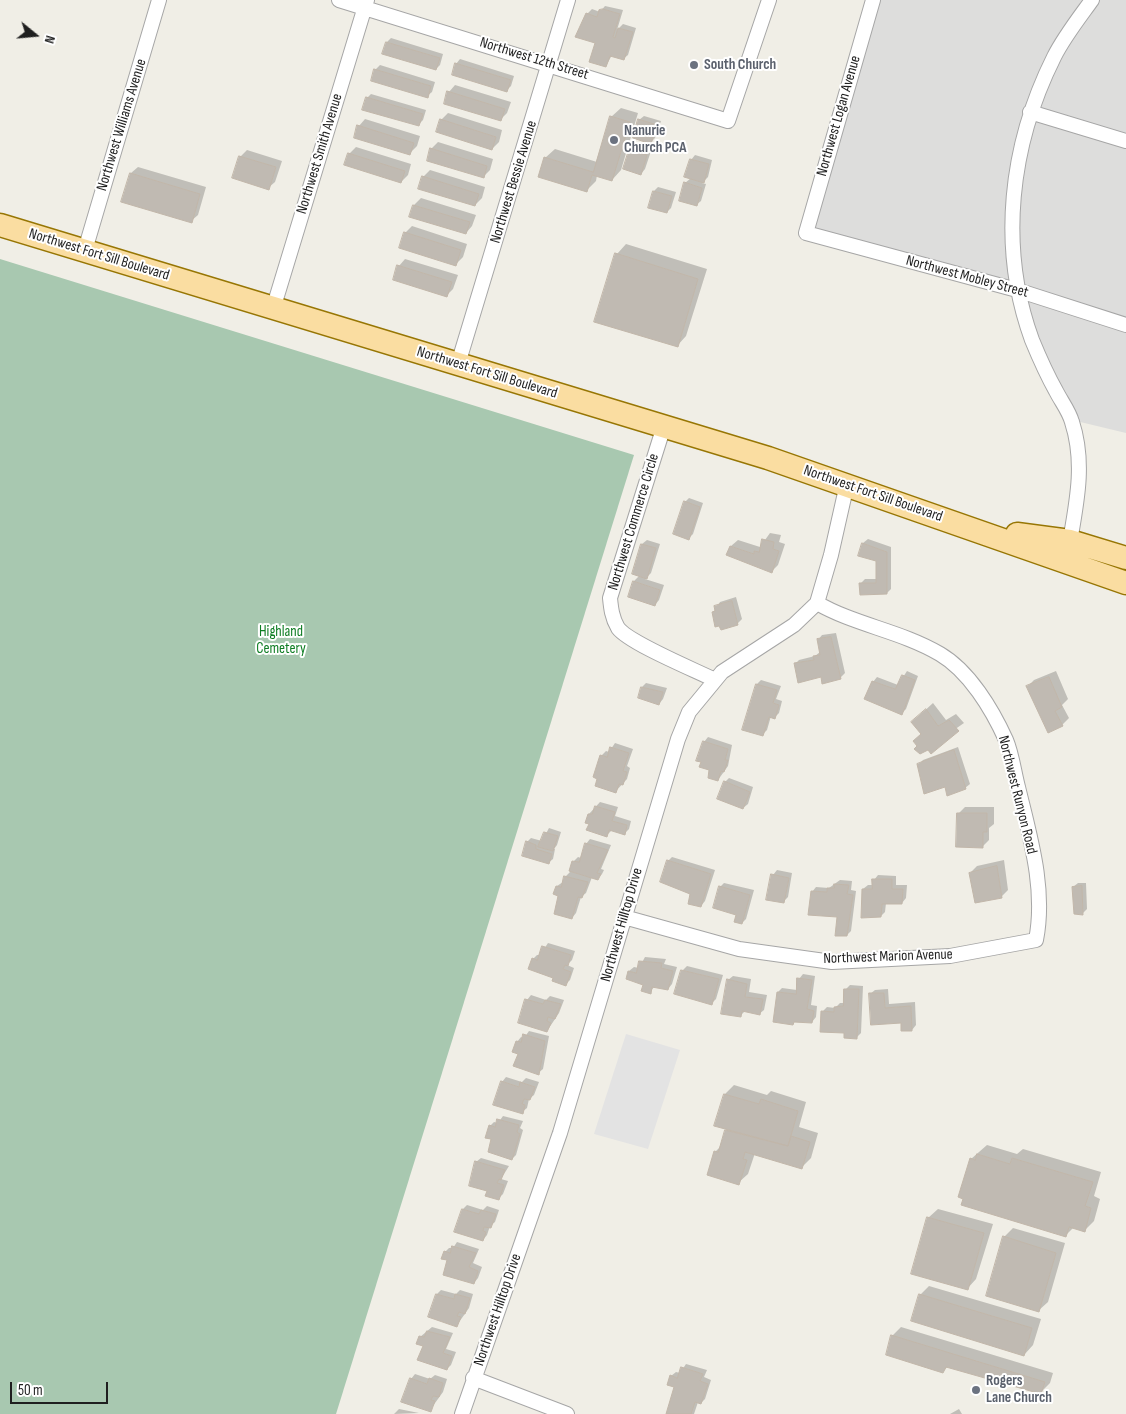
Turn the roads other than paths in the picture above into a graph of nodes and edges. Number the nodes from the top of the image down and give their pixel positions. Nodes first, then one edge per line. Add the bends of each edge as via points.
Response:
1 (159, 0) edge
2 (339, 0) edge
3 (568, 0) edge
4 (769, 0) edge
5 (873, 0) edge
6 (1092, 0) edge
7 (366, 4) edge
8 (550, 64) junction
9 (1030, 112) junction
10 (1126, 141) edge
11 (0, 226) edge
12 (806, 233) joint
13 (85, 250) junction
14 (1017, 290) junction
15 (273, 309) junction
16 (1126, 325) edge
17 (458, 364) junction
18 (664, 426) junction
19 (847, 484) junction
20 (971, 528) junction
21 (1070, 541) junction
22 (1126, 558) edge
23 (1126, 582) edge
24 (817, 603) junction
25 (715, 680) junction
26 (624, 917) junction
27 (1036, 940) joint
28 (474, 1378) junction
29 (462, 1414) edge
30 (567, 1414) edge

1 - 13 street, Northwest Williams Avenue
2 - 7 street, Northwest 12th Street
3 - 8 street, Northwest Bessie Avenue
4 - 8 street, Northwest 12th Street via 728,121
5 - 12 street, Northwest Logan Avenue
6 - 9 street via 1054,55
7 - 8 street, Northwest 12th Street
7 - 15 street, Northwest Smith Avenue
8 - 17 street, Northwest Bessie Avenue
9 - 10 street
9 - 14 street via 1014,184 1012,234
11 - 13 main road, Northwest Fort Sill Boulevard
12 - 14 street, Northwest Mobley Street
13 - 15 main road, Northwest Fort Sill Boulevard
14 - 16 street, Northwest Mobley Street
14 - 21 street via 1032,340 1072,420 1080,455 1079,494
15 - 17 main road, Northwest Fort Sill Boulevard
17 - 18 main road, Northwest Fort Sill Boulevard
18 - 19 main road, Northwest Fort Sill Boulevard
18 - 25 street, Northwest Commerce Circle via 610,598 611,612 619,629 637,641
19 - 20 main road, Northwest Fort Sill Boulevard
19 - 24 street
20 - 21 main road, Northwest Fort Sill Boulevard
20 - 23 main road, Northwest Fort Sill Boulevard
21 - 22 main road, Northwest Fort Sill Boulevard
24 - 25 street, Northwest Hilltop Drive via 794,625 722,672
24 - 27 street, Northwest Runyon Road via 940,654 971,681 995,716 1007,742 1039,883 1040,918
25 - 26 street, Northwest Hilltop Drive via 689,712 678,739
26 - 27 street, Northwest Marion Avenue via 739,949 832,962 950,956
26 - 28 street, Northwest Hilltop Drive via 560,1133
28 - 29 street, Northwest Hilltop Drive
28 - 30 street

